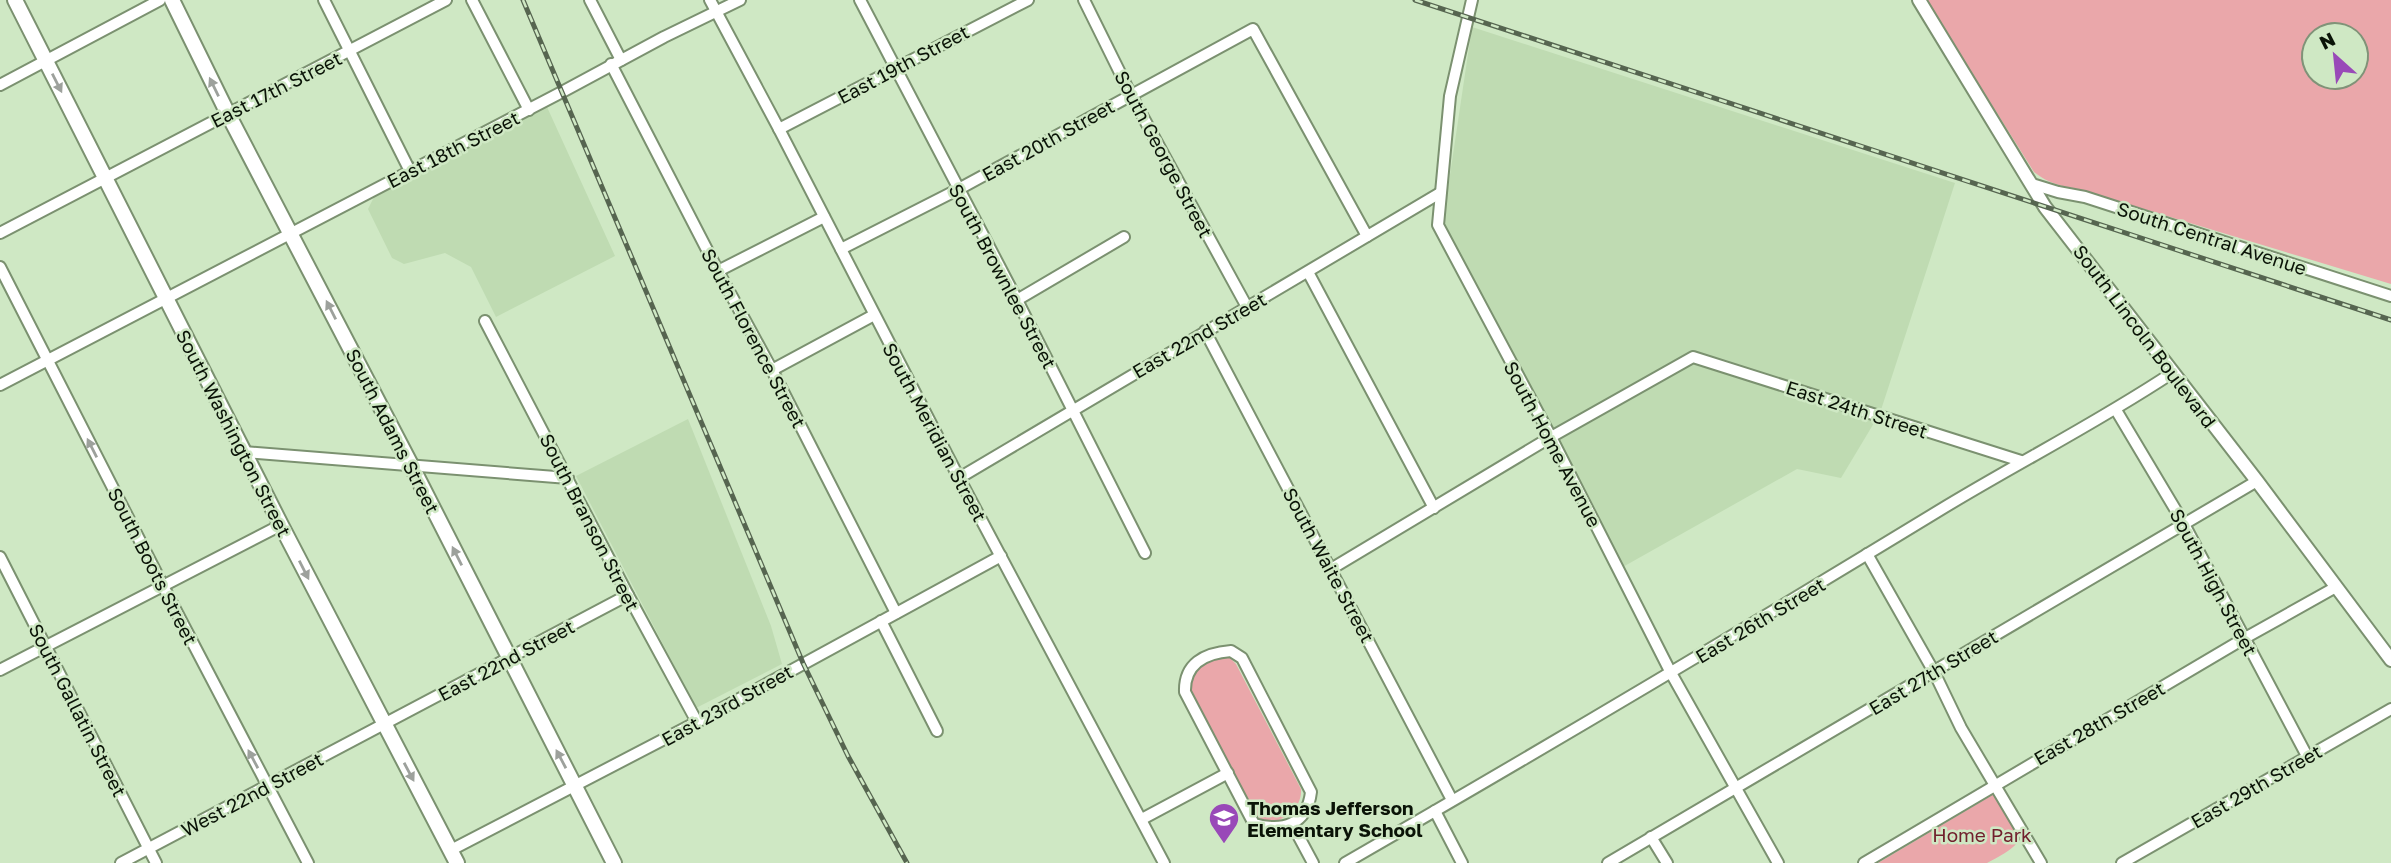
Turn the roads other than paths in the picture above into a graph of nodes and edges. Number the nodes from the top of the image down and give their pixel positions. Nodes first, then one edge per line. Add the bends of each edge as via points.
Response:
1 (15, 0) edge
2 (160, 0) edge
3 (172, 0) edge
4 (324, 0) edge
5 (446, 0) edge
6 (472, 0) edge
7 (590, 0) edge
8 (710, 0) edge
9 (740, 0) edge
10 (860, 0) edge
11 (1028, 0) edge
12 (1084, 0) edge
13 (1472, 0) edge
14 (1919, 0) edge
15 (716, 12) junction
16 (349, 51) junction
17 (46, 61) junction
18 (616, 62) junction
19 (895, 68) junction
20 (0, 85) edge
21 (1130, 95) junction
22 (529, 110) junction
23 (228, 114) junction
24 (779, 130) junction
25 (410, 171) junction
26 (106, 177) junction
27 (2032, 184) junction
28 (957, 190) junction
29 (1440, 193) junction
30 (824, 217) junction
31 (0, 233) edge
32 (291, 233) junction
33 (1367, 236) junction
34 (1124, 237) dead end
35 (841, 249) junction
36 (0, 267) edge
37 (718, 271) junction
38 (1308, 272) junction
39 (2391, 296) edge
40 (166, 298) junction
41 (1017, 300) junction
42 (1247, 307) junction
43 (874, 315) junction
44 (485, 321) dead end
45 (1205, 331) junction
46 (48, 360) junction
47 (772, 370) junction
48 (2172, 373) junction
49 (0, 385) edge
50 (1073, 410) junction
51 (2116, 410) junction
52 (1551, 437) junction
53 (244, 452) junction
54 (2021, 461) junction
55 (411, 465) junction
56 (568, 478) junction
57 (959, 478) junction
58 (2257, 481) junction
59 (1434, 508) junction
60 (2184, 524) junction
61 (281, 525) junction
62 (1145, 553) dead end
63 (1867, 554) junction
64 (1001, 556) junction
65 (0, 557) edge
66 (1331, 569) junction
67 (163, 586) junction
68 (2336, 587) junction
69 (628, 595) junction
70 (896, 613) junction
71 (881, 621) junction
72 (2245, 638) junction
73 (46, 646) junction
74 (508, 659) junction
75 (2391, 660) edge
76 (0, 670) edge
77 (1934, 672) junction
78 (1671, 673) junction
79 (2391, 709) edge
80 (697, 722) junction
81 (384, 724) junction
82 (937, 730) dead end
83 (2307, 756) junction
84 (1228, 773) junction
85 (1994, 785) junction
86 (267, 786) junction
87 (575, 786) junction
88 (1737, 788) junction
89 (1452, 800) junction
90 (1435, 811) junction
91 (1142, 819) junction
92 (1292, 824) junction
93 (1651, 837) junction
94 (149, 848) junction
95 (454, 857) edge
96 (121, 863) edge
97 (156, 863) edge
98 (308, 863) edge
99 (614, 863) edge
100 (1164, 863) edge
101 (1313, 863) edge
102 (1345, 863) edge
103 (1462, 863) edge
104 (1608, 863) edge
105 (1667, 863) edge
106 (1778, 863) edge
107 (1864, 863) edge
108 (2041, 863) edge
109 (2122, 863) edge

1 - 17 main road, South Washington Street
2 - 17 street
23 -> 3 main road, South Adams Street
4 - 16 street
5 - 16 street, East 17th Street
6 - 22 street
7 - 18 street, South Florence Street
8 - 15 street, South Meridian Street
9 - 15 street, East 18th Street
10 - 19 street, South Brownlee Street
11 - 19 street, East 19th Street
12 - 21 street, South George Street
13 - 29 street, South Home Avenue via 1450,96
14 - 27 street, South Lincoln Boulevard
15 - 18 street, East 18th Street
15 - 24 street, South Meridian Street
16 - 23 street, East 17th Street
16 - 25 street
17 - 20 street
17 -> 26 main road, South Washington Street
18 - 22 street, East 18th Street
18 - 37 street, South Florence Street
19 - 24 street, East 19th Street
19 - 28 street, South Brownlee Street
21 - 28 street, East 20th Street
21 - 33 street, East 20th Street via 1253,29
21 - 42 street, South George Street
22 - 25 street, East 18th Street
23 - 26 street, East 17th Street
23 - 32 main road, South Adams Street
24 - 30 street, South Meridian Street
25 - 32 street, East 18th Street
26 - 31 street, East 17th Street
26 - 40 main road, South Washington Street
27 - 39 street, South Central Avenue
27 - 48 street, South Lincoln Boulevard
28 - 35 street, East 20th Street
28 - 41 street, South Brownlee Street
29 - 33 street, East 22nd Street
29 - 52 street, South Home Avenue via 1438,225
30 - 35 street, South Meridian Street
30 - 37 street
32 - 40 street, East 18th Street
55 -> 32 main road, South Adams Street
33 - 38 street, East 22nd Street
34 - 41 street
35 - 43 street, South Meridian Street
36 - 46 street, South Boots Street
37 - 47 street, South Florence Street
38 - 42 street, East 22nd Street
38 - 59 street
40 - 46 street, East 18th Street
40 - 53 main road, South Washington Street
41 - 50 street, South Brownlee Street
42 - 45 street, East 22nd Street
43 - 47 street
43 - 57 street, South Meridian Street
44 - 56 street, South Branson Street
45 - 50 street, East 22nd Street
45 - 66 street, South Waite Street
46 - 49 street, East 18th Street
67 -> 46 street, South Boots Street
47 - 70 street, South Florence Street
48 - 51 street, East 26th Street
48 - 58 street, South Lincoln Boulevard
50 - 57 street, East 22nd Street
50 - 62 street, South Brownlee Street
51 - 54 street, East 26th Street
51 - 60 street, South High Street
52 - 54 street, East 24th Street via 1693,357
52 - 59 street
52 - 78 street, South Home Avenue
53 - 55 street
53 - 61 main road, South Washington Street
54 - 63 street, East 26th Street
55 - 56 street
74 -> 55 main road, South Adams Street
56 - 69 street, South Branson Street
57 - 64 street, South Meridian Street
58 - 60 street, East 27th Street
58 - 68 street, South Lincoln Boulevard
59 - 66 street
60 - 72 street, South High Street
60 - 77 street, East 27th Street
61 - 67 street
61 -> 81 main road, South Washington Street
63 - 77 street
63 - 78 street, East 26th Street
64 - 70 street, East 23rd Street
64 - 91 street, South Meridian Street
65 - 73 street, South Gallatin Street
66 - 89 street, South Waite Street
67 - 73 street
86 -> 67 street, South Boots Street
68 - 72 street, East 28th Street
68 - 75 street, South Lincoln Boulevard
69 - 74 street, East 22nd Street
69 - 80 street, South Branson Street
70 - 71 street, East 23rd Street
71 - 80 street, East 23rd Street
71 - 82 street
72 - 83 street, South High Street
72 - 85 street, East 28th Street
73 - 76 street
73 - 94 street, South Gallatin Street
74 - 81 street, East 22nd Street
87 -> 74 main road, South Adams Street
77 - 85 street
77 - 88 street, East 27th Street
78 - 88 street, South Home Avenue
78 - 89 street, East 26th Street
79 - 83 street, East 29th Street
80 - 87 street, East 23rd Street
81 - 86 street, West 22nd Street
81 -> 95 main road, South Washington Street
83 - 109 street, East 29th Street
84 - 91 street
84 - 92 street via 1254,824 1272,829
84 - 92 street via 1185,692 1184,677 1192,666 1216,652 1231,651 1242,658 1311,792 1309,808
85 - 107 street, East 28th Street
85 - 108 street
86 - 94 street, West 22nd Street
86 - 98 street, South Boots Street
87 - 95 street, East 23rd Street
87 - 99 main road, South Adams Street
88 - 93 street, East 27th Street
88 - 106 street, South Home Avenue
89 - 90 street, East 26th Street
90 - 102 street, East 26th Street
90 - 103 street
91 - 100 street, South Meridian Street
92 - 101 street
93 - 104 street, East 27th Street
93 - 105 street
94 - 96 street, West 22nd Street
94 - 97 street, South Gallatin Street

